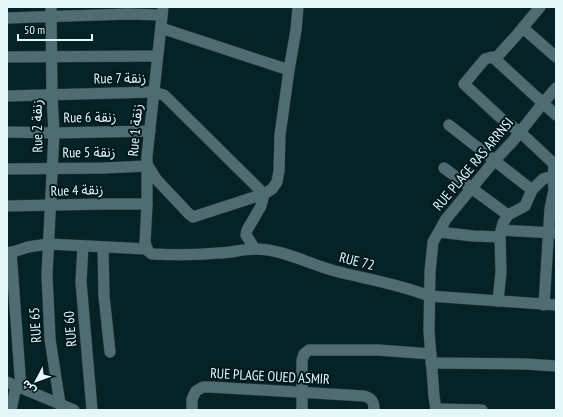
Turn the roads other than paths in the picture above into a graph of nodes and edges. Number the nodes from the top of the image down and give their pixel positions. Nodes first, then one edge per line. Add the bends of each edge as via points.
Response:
1 (298, 7) edge
2 (540, 7) edge
3 (128, 11) edge
4 (162, 11) edge
5 (51, 12) edge
6 (7, 18) edge
7 (161, 28) junction
8 (523, 28) junction
9 (157, 56) junction
10 (7, 57) edge
11 (556, 57) edge
12 (51, 58) junction
13 (495, 59) junction
14 (289, 70) junction
15 (556, 88) edge
16 (153, 92) junction
17 (52, 95) junction
18 (7, 96) edge
19 (543, 103) junction
20 (556, 115) edge
21 (449, 125) dead end
22 (150, 131) junction
23 (7, 132) edge
24 (54, 132) junction
25 (520, 132) junction
26 (495, 160) junction
27 (147, 166) junction
28 (7, 168) edge
29 (52, 168) junction
30 (444, 168) dead end
31 (553, 176) junction
32 (472, 187) junction
33 (532, 190) junction
34 (264, 194) junction
35 (147, 204) junction
36 (7, 206) edge
37 (49, 206) junction
38 (508, 215) junction
39 (439, 232) junction
40 (500, 233) junction
41 (552, 233) edge
42 (48, 244) junction
43 (83, 246) junction
44 (104, 247) junction
45 (255, 249) junction
46 (149, 251) junction
47 (9, 253) edge
48 (429, 296) junction
49 (498, 301) junction
50 (544, 305) junction
51 (556, 305) edge
52 (110, 352) dead end
53 (431, 359) junction
54 (556, 366) edge
55 (15, 385) edge
56 (303, 392) junction
57 (60, 404) junction
58 (192, 407) edge
59 (436, 409) edge
60 (11, 410) edge
61 (74, 410) edge
62 (92, 410) edge
63 (302, 410) edge
64 (374, 410) edge
65 (482, 410) edge

1 - 14 street
2 - 8 street
3 - 4 street
3 - 5 street
4 - 7 street, Rue 1 زنقة
5 - 6 street
5 - 12 street, Rue 2 زنقة
7 - 9 street, Rue 1 زنقة
7 - 14 street
8 - 11 street
8 - 13 street
9 - 12 street
9 - 16 street, Rue 1 زنقة
10 - 12 street
12 - 17 street, Rue 2 زنقة
13 - 19 street
13 - 25 street via 485,59 465,85 504,121
14 - 34 street via 280,135 277,182 272,190
15 - 19 street, RUE PLAGE RAS ARRNSI
16 - 17 street, Rue 7 زنقة
16 - 22 street, Rue 1 زنقة
16 - 34 street, Rue 7 زنقة via 164,96
17 - 18 street, Rue 7 زنقة
17 - 24 street, Rue 2 زنقة
19 - 20 street
19 - 25 street, RUE PLAGE RAS ARRNSI
21 - 26 street
22 - 24 street, Rue 6 زنقة
22 - 27 street, Rue 1 زنقة
23 - 24 street, Rue 6 زنقة
24 - 29 street, Rue 2 زنقة
25 - 26 street, RUE PLAGE RAS ARRNSI
25 - 31 street via 552,162
26 - 32 street, RUE PLAGE RAS ARRNSI
26 - 33 street
27 - 29 street, Rue 5 زنقة
27 - 34 street via 192,217
27 - 35 street, Rue 1 زنقة
28 - 29 street, Rue 5 زنقة
29 - 37 street, Rue 2 زنقة
30 - 32 street
31 - 33 street via 542,179
31 - 41 street via 554,190 550,209
32 - 38 street
32 - 39 street, RUE PLAGE RAS ARRNSI via 446,219
33 - 38 street via 524,206
34 - 45 street via 246,235
35 - 37 street, Rue 4 زنقة
35 - 46 street, Rue 1 زنقة via 145,234
36 - 37 street, Rue 4 زنقة
37 - 42 street, Rue 2 زنقة
38 - 40 street
39 - 40 street via 472,236
39 - 48 street, RUE PLAGE RAS ARRNSI via 433,242
40 - 41 street
40 - 49 street via 501,272
41 - 50 street
42 - 43 street, RUE 72
42 - 47 street, RUE 72
42 - 57 street, RUE 65 via 50,339
43 - 44 street, RUE 72
43 - 62 street, RUE 60 via 81,282
44 - 46 street, RUE 72
44 - 52 street via 104,296
45 - 46 street, RUE 72 via 206,254
45 - 48 street, RUE 72 via 290,256
47 - 55 street
48 - 49 street, RUE 72
48 - 53 street, RUE PLAGE RAS ARRNSI
49 - 50 street, RUE 72
50 - 51 street, RUE 72
53 - 54 street
53 - 56 street via 378,350 312,350 304,354 302,360
53 - 59 street, RUE PLAGE RAS ARRNSI
55 - 57 street
55 - 60 street
56 - 58 street, RUE PLAGE OUED ASMIR via 203,387 193,395
56 - 63 street
56 - 64 street, RUE PLAGE OUED ASMIR via 370,398 374,403
57 - 61 street
59 - 65 street

